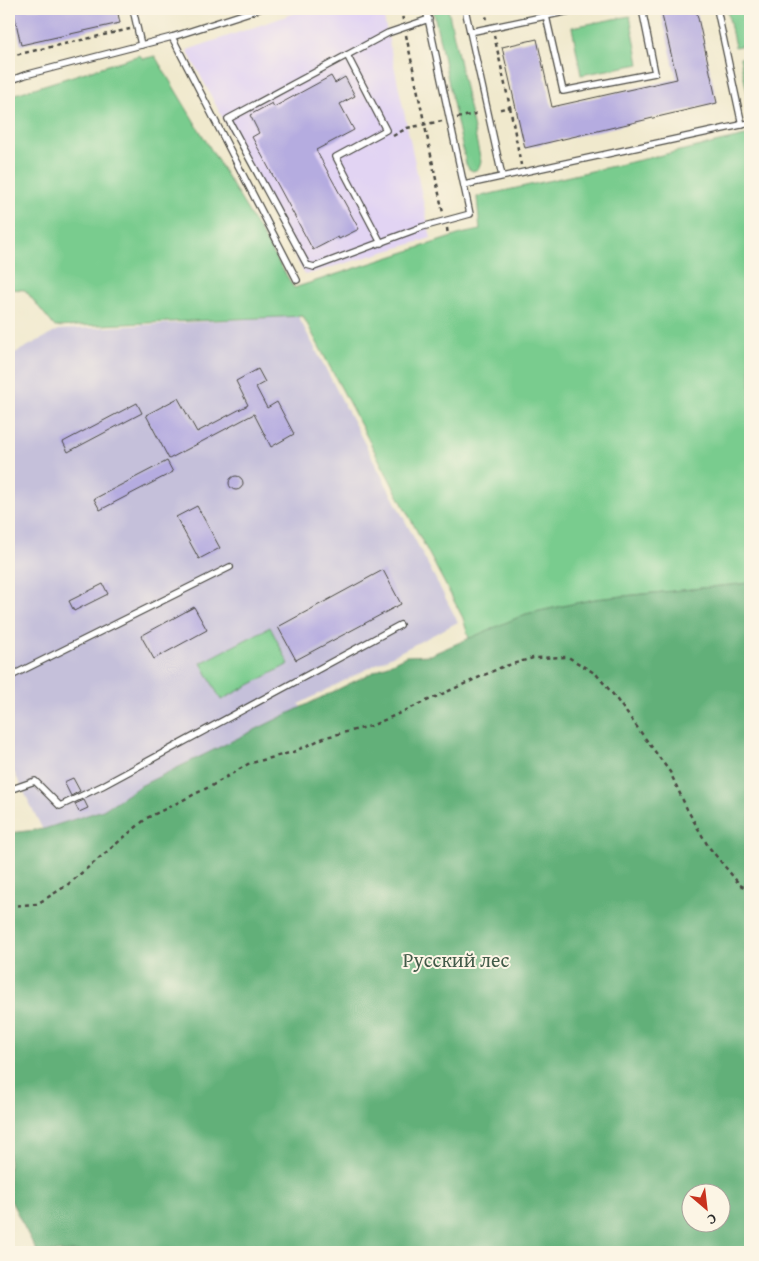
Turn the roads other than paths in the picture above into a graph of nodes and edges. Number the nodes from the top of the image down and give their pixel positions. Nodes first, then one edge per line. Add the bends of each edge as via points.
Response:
1 (133, 9) edge
2 (260, 9) edge
3 (426, 9) edge
4 (465, 9) edge
5 (579, 9) edge
6 (642, 9) edge
7 (717, 9) edge
8 (546, 16) junction
9 (428, 19) junction
10 (470, 32) junction
11 (172, 37) junction
12 (141, 45) junction
13 (347, 55) junction
14 (9, 82) edge
15 (750, 123) edge
16 (742, 125) junction
17 (502, 176) junction
18 (464, 185) junction
19 (380, 243) junction
20 (297, 280) dead end
21 (230, 567) dead end
22 (400, 625) dead end
23 (9, 677) edge
24 (9, 790) edge

1 - 12 lane
2 - 11 lane
3 - 9 lane
4 - 10 lane
5 - 8 lane
6 - 8 lane via 655,73 563,91
7 - 16 lane
8 - 10 lane
9 - 13 lane via 388,33
9 - 18 lane
10 - 17 lane
11 - 12 lane
11 - 20 lane
12 - 14 lane
13 - 19 lane via 386,130 336,157
13 - 19 lane via 228,119 307,265 314,267
15 - 16 lane
16 - 17 lane
17 - 18 lane
18 - 19 lane via 470,214
21 - 23 lane
22 - 24 lane via 60,806 35,781

